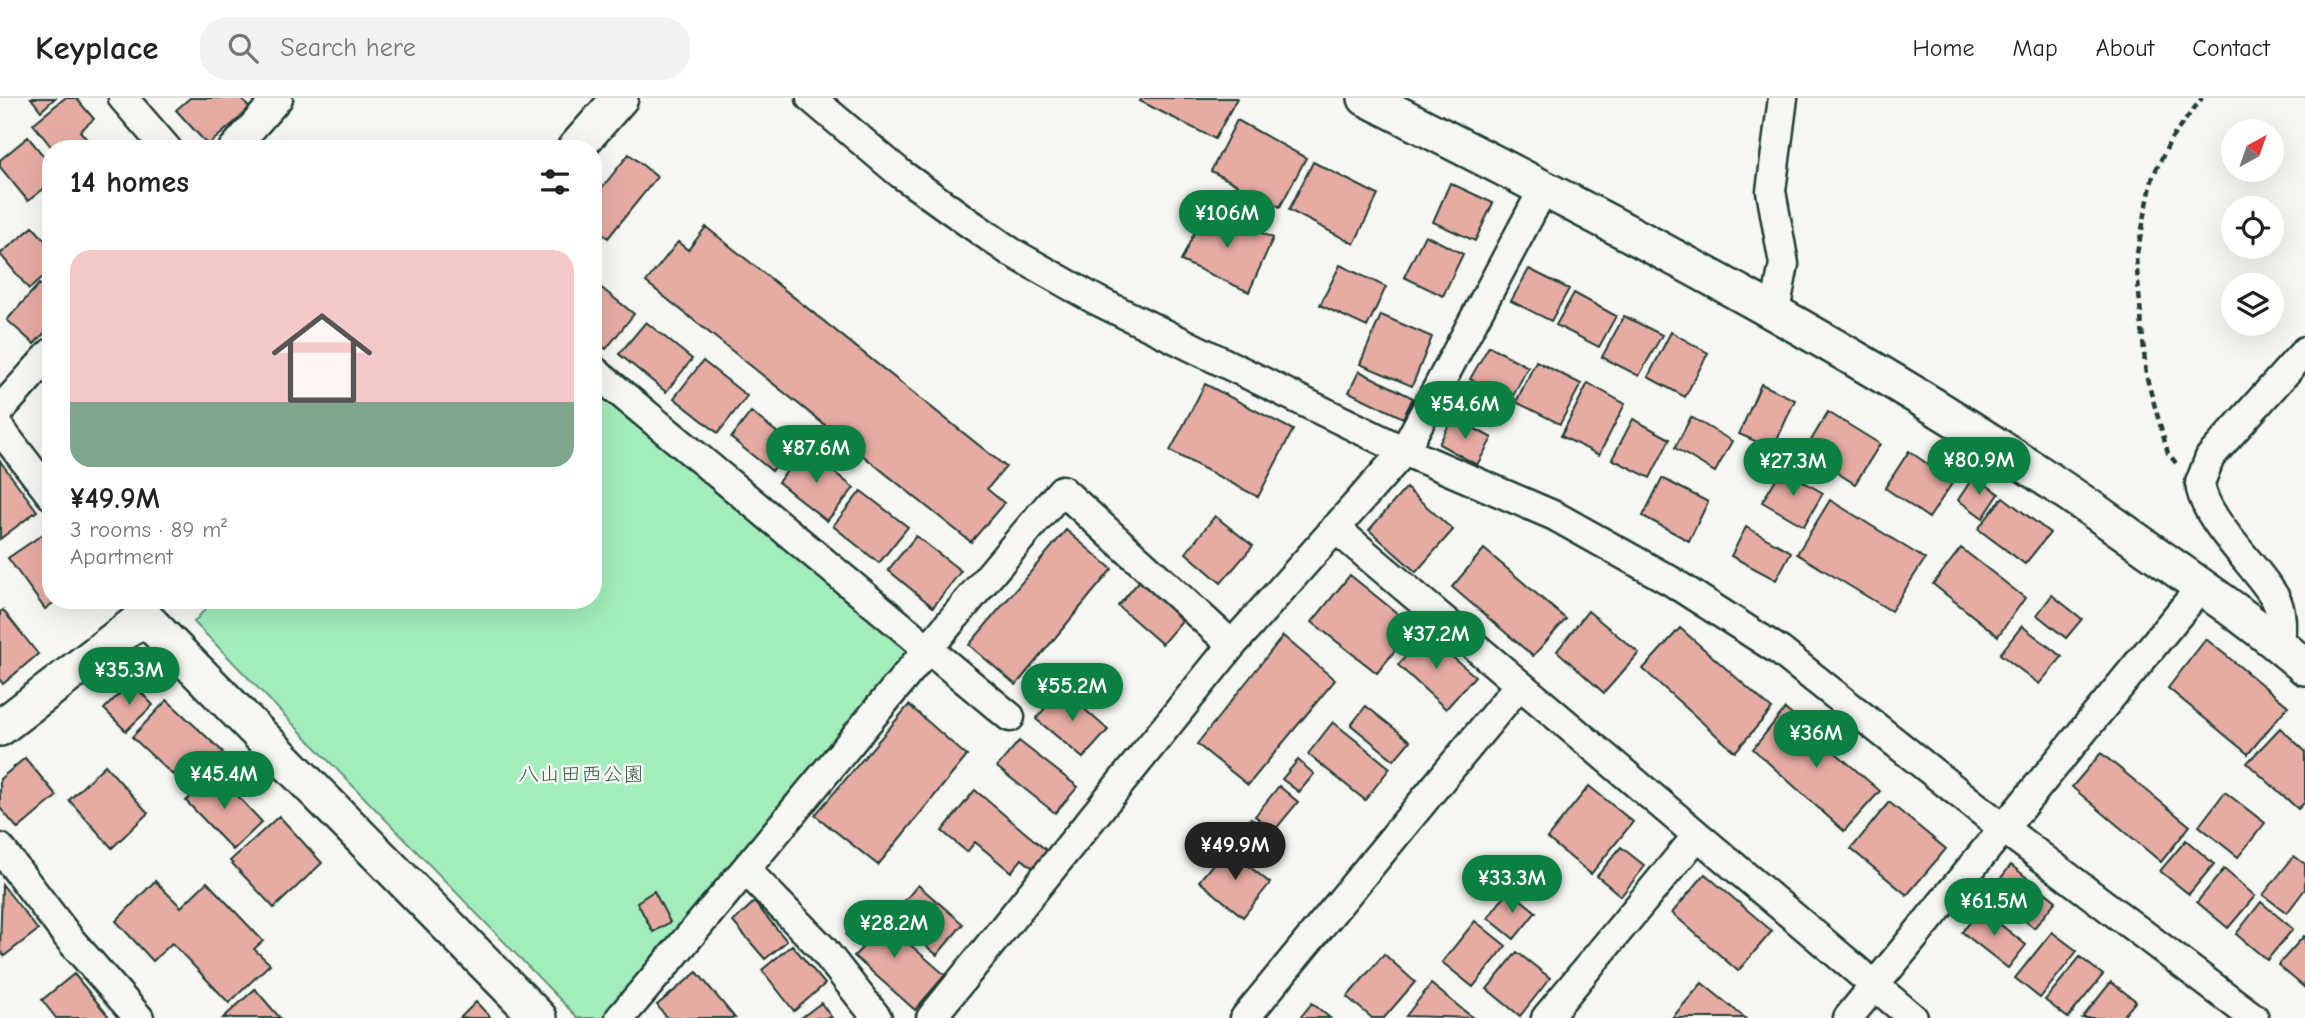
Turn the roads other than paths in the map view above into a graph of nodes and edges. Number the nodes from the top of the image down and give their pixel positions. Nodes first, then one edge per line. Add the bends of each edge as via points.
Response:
1 (123, 98) edge
2 (278, 98) edge
3 (620, 98) edge
4 (811, 98) edge
5 (1366, 98) edge
6 (1783, 98) edge
7 (159, 140) edge
8 (241, 140) edge
9 (583, 140) edge
10 (1544, 188) junction
11 (1775, 311) junction
12 (2305, 351) edge
13 (42, 363) edge
14 (602, 377) edge
15 (0, 410) edge
16 (0, 429) edge
17 (1404, 451) junction
18 (42, 483) edge
19 (1335, 528) junction
20 (2201, 587) junction
21 (141, 609) edge
22 (148, 609) edge
23 (927, 646) junction
24 (1232, 646) junction
25 (2293, 657) edge
26 (1519, 685) junction
27 (1010, 718) dead end
28 (0, 728) edge
29 (2003, 828) junction
30 (1697, 835) junction
31 (0, 848) edge
32 (747, 871) junction
33 (1876, 985) junction
34 (139, 1018) edge
35 (540, 1018) edge
36 (621, 1018) edge
37 (877, 1018) edge
38 (931, 1018) edge
39 (1245, 1018) edge
40 (1546, 1018) edge
41 (1848, 1018) edge
42 (1913, 1018) edge
43 (2254, 1018) edge

1 - 7 street
2 - 8 street
3 - 9 street
4 - 17 street via 901,174 1011,252 1096,300
5 - 10 street
6 - 11 street via 1771,191 1784,264
10 - 11 street
10 - 17 street
11 - 20 street via 1966,424
12 - 25 street via 2210,457 2200,483 2221,526 2276,600
13 - 15 street
14 - 23 street
16 - 18 street
17 - 19 street
17 - 29 street via 1555,516 1671,581 1780,651
19 - 24 street
19 - 26 street
20 - 25 street
20 - 29 street
21 - 28 street
22 - 35 street
23 - 24 street via 1062,490
23 - 27 street
23 - 32 street
24 - 38 street
26 - 30 street
26 - 39 street
29 - 33 street
29 - 43 street
30 - 33 street
30 - 40 street
31 - 34 street via 72,942
32 - 36 street
32 - 37 street via 822,948
33 - 41 street
33 - 42 street

